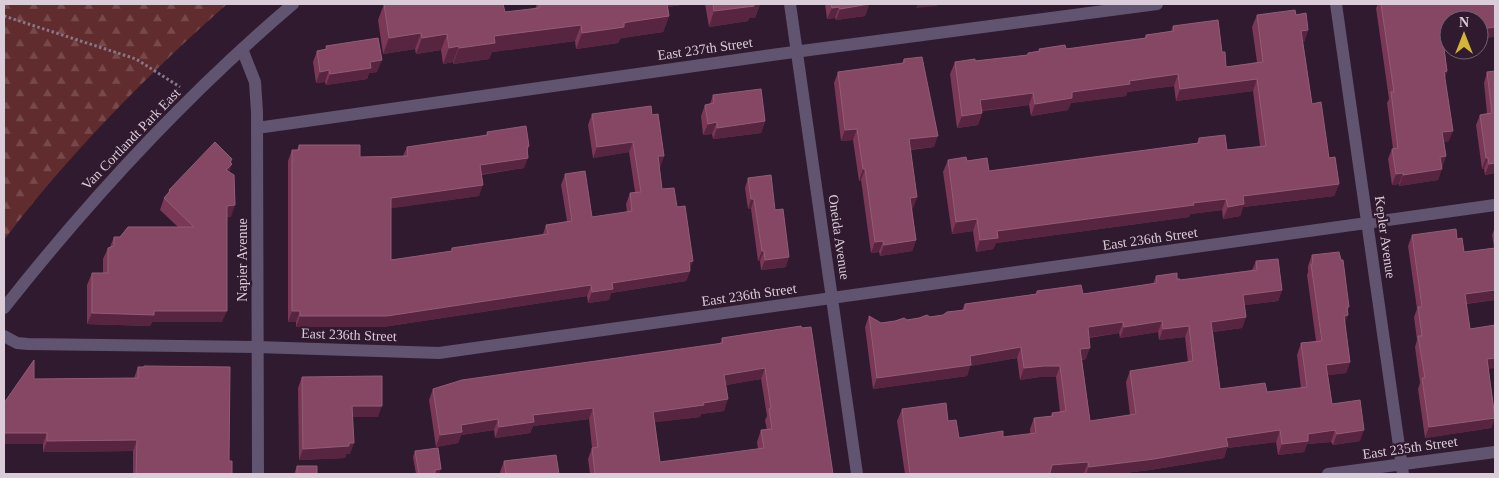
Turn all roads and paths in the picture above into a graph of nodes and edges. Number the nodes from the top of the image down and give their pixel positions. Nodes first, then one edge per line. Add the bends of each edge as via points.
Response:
1 (293, 4) edge
2 (790, 4) edge
3 (1157, 4) edge
4 (1336, 4) edge
5 (4, 16) edge
6 (242, 49) junction
7 (797, 52) junction
8 (193, 95) junction
9 (257, 128) junction
10 (1495, 205) edge
11 (1368, 223) junction
12 (832, 299) junction
13 (4, 308) edge
14 (4, 336) edge
15 (257, 347) junction
16 (1495, 452) edge
17 (1402, 470) edge
18 (258, 474) edge
19 (857, 474) edge
20 (1328, 474) edge

1 - 6 street, Van Cortlandt Park East
2 - 7 street, Oneida Avenue
3 - 7 street, East 237th Street
4 - 11 street, Kepler Avenue
5 - 8 path via 136,59
6 - 8 street, Van Cortlandt Park East
6 - 9 street, Napier Avenue via 255,82
7 - 9 street, East 237th Street
7 - 12 street, Oneida Avenue
8 - 13 street, Van Cortlandt Park East via 87,206
9 - 15 street, Napier Avenue
10 - 11 street, East 236th Street
11 - 12 street, East 236th Street
11 - 17 street, Kepler Avenue
12 - 15 street, East 236th Street via 439,354
12 - 19 street, Oneida Avenue
14 - 15 street, East 236th Street via 17,343 28,344
15 - 18 street, Napier Avenue
16 - 17 street, East 235th Street
17 - 20 street, East 235th Street

